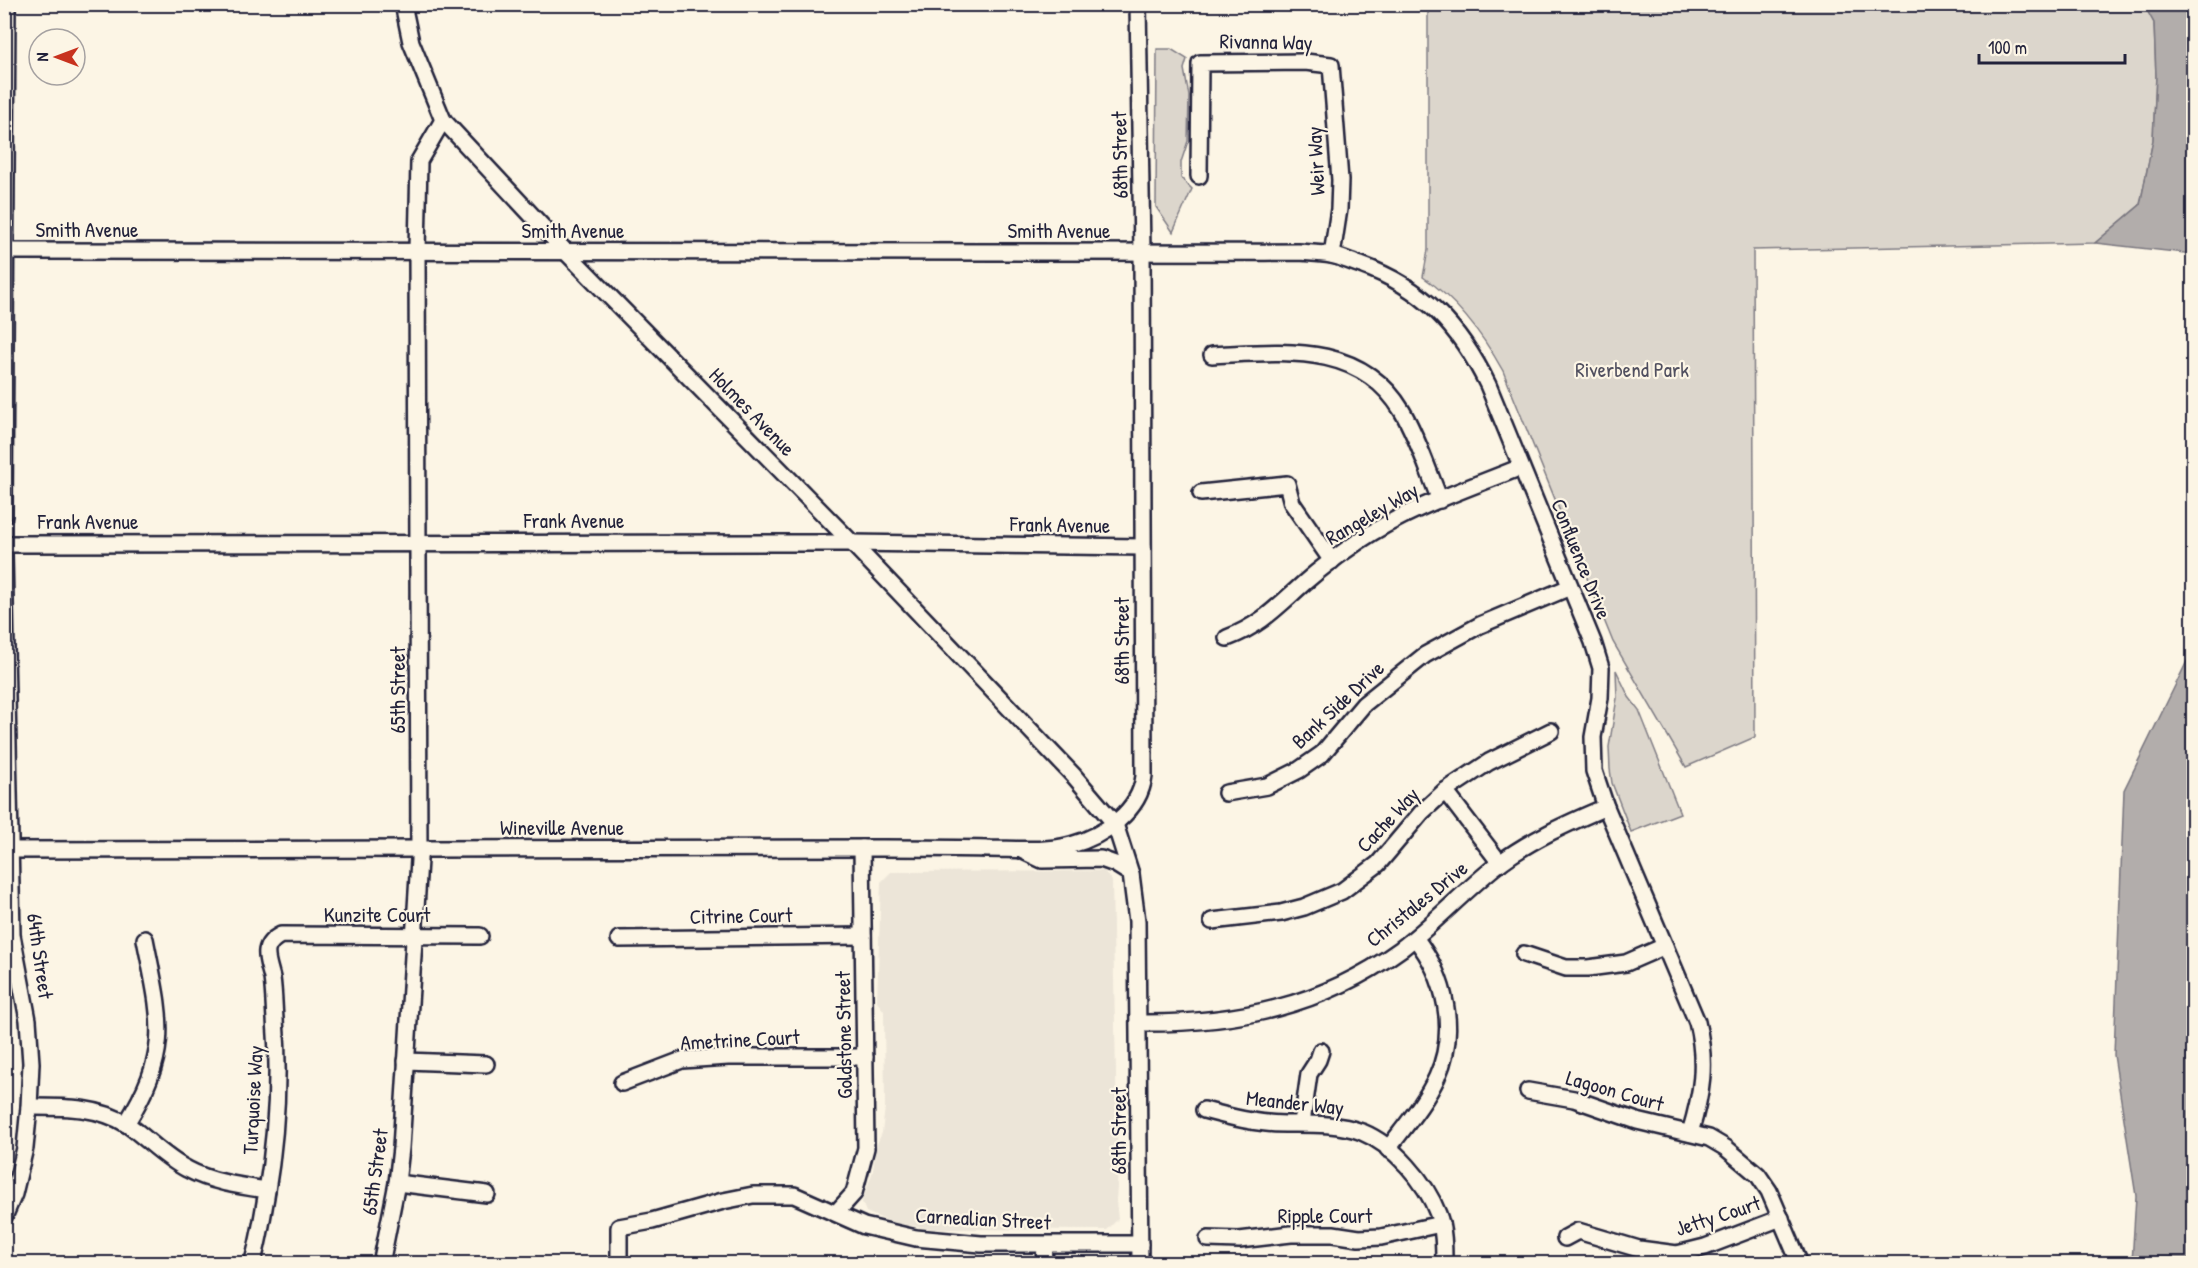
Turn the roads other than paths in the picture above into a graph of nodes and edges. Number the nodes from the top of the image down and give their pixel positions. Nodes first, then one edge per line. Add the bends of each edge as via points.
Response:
1 (7, 4) edge
2 (403, 4) edge
3 (1138, 4) edge
4 (1331, 65) joint
5 (443, 120) junction
6 (1199, 176) dead end
7 (417, 250) junction
8 (5, 252) edge
9 (566, 252) junction
10 (1142, 252) junction
11 (1332, 255) junction
12 (1212, 355) dead end
13 (1521, 467) junction
14 (1201, 493) dead end
15 (1440, 500) junction
16 (4, 516) edge
17 (418, 542) junction
18 (852, 543) junction
19 (4, 544) edge
20 (1143, 548) junction
21 (4, 553) edge
22 (1332, 561) junction
23 (1570, 587) junction
24 (1227, 638) dead end
25 (1551, 731) dead end
26 (1445, 791) junction
27 (1226, 793) dead end
28 (1606, 807) junction
29 (1115, 824) junction
30 (862, 848) junction
31 (1018, 849) junction
32 (8, 850) edge
33 (419, 850) junction
34 (1500, 863) junction
35 (1131, 874) junction
36 (1212, 921) dead end
37 (8, 936) edge
38 (414, 936) junction
39 (480, 936) dead end
40 (863, 936) junction
41 (1414, 938) junction
42 (145, 939) dead end
43 (273, 939) joint
44 (620, 939) dead end
45 (1665, 946) junction
46 (1524, 954) dead end
47 (1139, 1023) junction
48 (1321, 1051) dead end
49 (865, 1057) junction
50 (406, 1061) junction
51 (486, 1064) dead end
52 (622, 1083) dead end
53 (1528, 1091) dead end
54 (29, 1107) junction
55 (1204, 1110) dead end
56 (1302, 1123) junction
57 (126, 1124) junction
58 (1690, 1133) junction
59 (1388, 1149) junction
60 (397, 1183) junction
61 (267, 1190) junction
62 (487, 1194) dead end
63 (836, 1213) junction
64 (4, 1217) edge
65 (1781, 1218) junction
66 (1441, 1224) junction
67 (1565, 1238) dead end
68 (1208, 1239) dead end
69 (1140, 1244) junction
70 (1045, 1245) junction
71 (252, 1263) edge
72 (381, 1263) edge
73 (619, 1263) edge
74 (1044, 1263) edge
75 (1140, 1263) edge
76 (1444, 1263) edge
77 (1800, 1263) edge

1 - 8 street
2 - 5 street, Holmes Avenue via 411,42
3 - 10 street, 68th Street
4 - 6 street, Rivanna Way via 1200,63
4 - 11 street, Weir Way via 1340,180
5 - 7 street, 65th Street via 419,161
5 - 9 street, Holmes Avenue
7 - 8 street, Smith Avenue
7 - 9 street, Smith Avenue
7 - 17 street, 65th Street
8 - 16 street
9 - 10 street, Smith Avenue
9 - 18 street, Holmes Avenue
10 - 11 street, Confluence Drive
10 - 20 street, 68th Street
11 - 13 street, Confluence Drive via 1377,271 1408,288 1454,329 1478,365
12 - 15 street via 1304,352 1332,358 1364,372 1378,382 1402,411
13 - 15 street, Rangeley Way
13 - 23 street, Confluence Drive
14 - 22 street via 1287,484 1292,503
15 - 22 street, Rangeley Way via 1385,526
17 - 18 street, Frank Avenue
17 - 19 street, Frank Avenue
17 - 33 street, 65th Street
18 - 20 street, Frank Avenue
18 - 29 street, Holmes Avenue
20 - 29 street, 68th Street via 1143,788 1137,801
21 - 32 street, 64th Street
22 - 24 street, Rangeley Way via 1263,620
23 - 27 street, Bank Side Drive via 1480,625 1425,655 1364,704 1322,754 1299,770 1267,786
23 - 28 street, Confluence Drive via 1601,668 1593,751 1594,771
25 - 26 street, Cache Way via 1489,762
26 - 34 street
26 - 36 street, Cache Way via 1378,864 1342,891 1281,913
28 - 34 street, Christales Drive via 1552,832
28 - 45 street, Confluence Drive
29 - 31 street, Wineville Avenue via 1070,845
29 - 35 street, 68th Street
30 - 31 street, Wineville Avenue
30 - 33 street, Wineville Avenue
30 - 40 street, Goldstone Street
31 - 35 street via 1042,860 1101,859
32 - 33 street, Wineville Avenue
32 - 37 street, 64th Street
33 - 38 street, 65th Street
34 - 41 street, Christales Drive
35 - 47 street, 68th Street via 1137,921
37 - 54 street, 64th Street via 28,1020
38 - 39 street, Kunzite Court
38 - 43 street, Kunzite Court via 280,935
38 - 50 street, 65th Street
40 - 44 street, Citrine Court
40 - 49 street, Goldstone Street
41 - 47 street, Christales Drive via 1367,971 1273,1011 1212,1021
41 - 59 street via 1430,960 1442,988 1448,1028 1443,1061 1432,1087
42 - 57 street via 158,1006 159,1047 149,1083
43 - 61 street, Turquoise Way via 266,954 272,978 278,1098
45 - 46 street via 1626,963 1588,968 1566,968
45 - 58 street, Confluence Drive via 1697,1022 1702,1044 1701,1094
47 - 69 street, 68th Street
48 - 56 street via 1309,1074
49 - 52 street, Ametrine Court via 682,1060
49 - 63 street, Goldstone Street via 866,1148 854,1193
50 - 51 street
50 - 60 street, 65th Street
53 - 58 street, Lagoon Court via 1574,1099
54 - 57 street via 92,1110
54 - 64 street, 64th Street via 25,1148
55 - 56 street, Meander Way via 1256,1121
56 - 59 street, Meander Way via 1362,1132
57 - 61 street via 187,1169 219,1181
58 - 65 street, Lagoon Court via 1726,1148 1758,1175
59 - 66 street, Meander Way via 1406,1162 1422,1183
60 - 62 street
60 - 72 street, 65th Street
61 - 71 street, Turquoise Way
63 - 70 street, Carnealian Street via 864,1226 916,1238
63 - 73 street, Carnealian Street via 794,1195 753,1195 723,1201 620,1227
65 - 67 street, Jetty Court via 1677,1254 1639,1249 1578,1231
65 - 77 street, Lagoon Court
66 - 68 street, Ripple Court via 1359,1238 1291,1234
66 - 76 street, Meander Way
69 - 70 street, Carnealian Street
69 - 75 street, 68th Street
70 - 74 street

